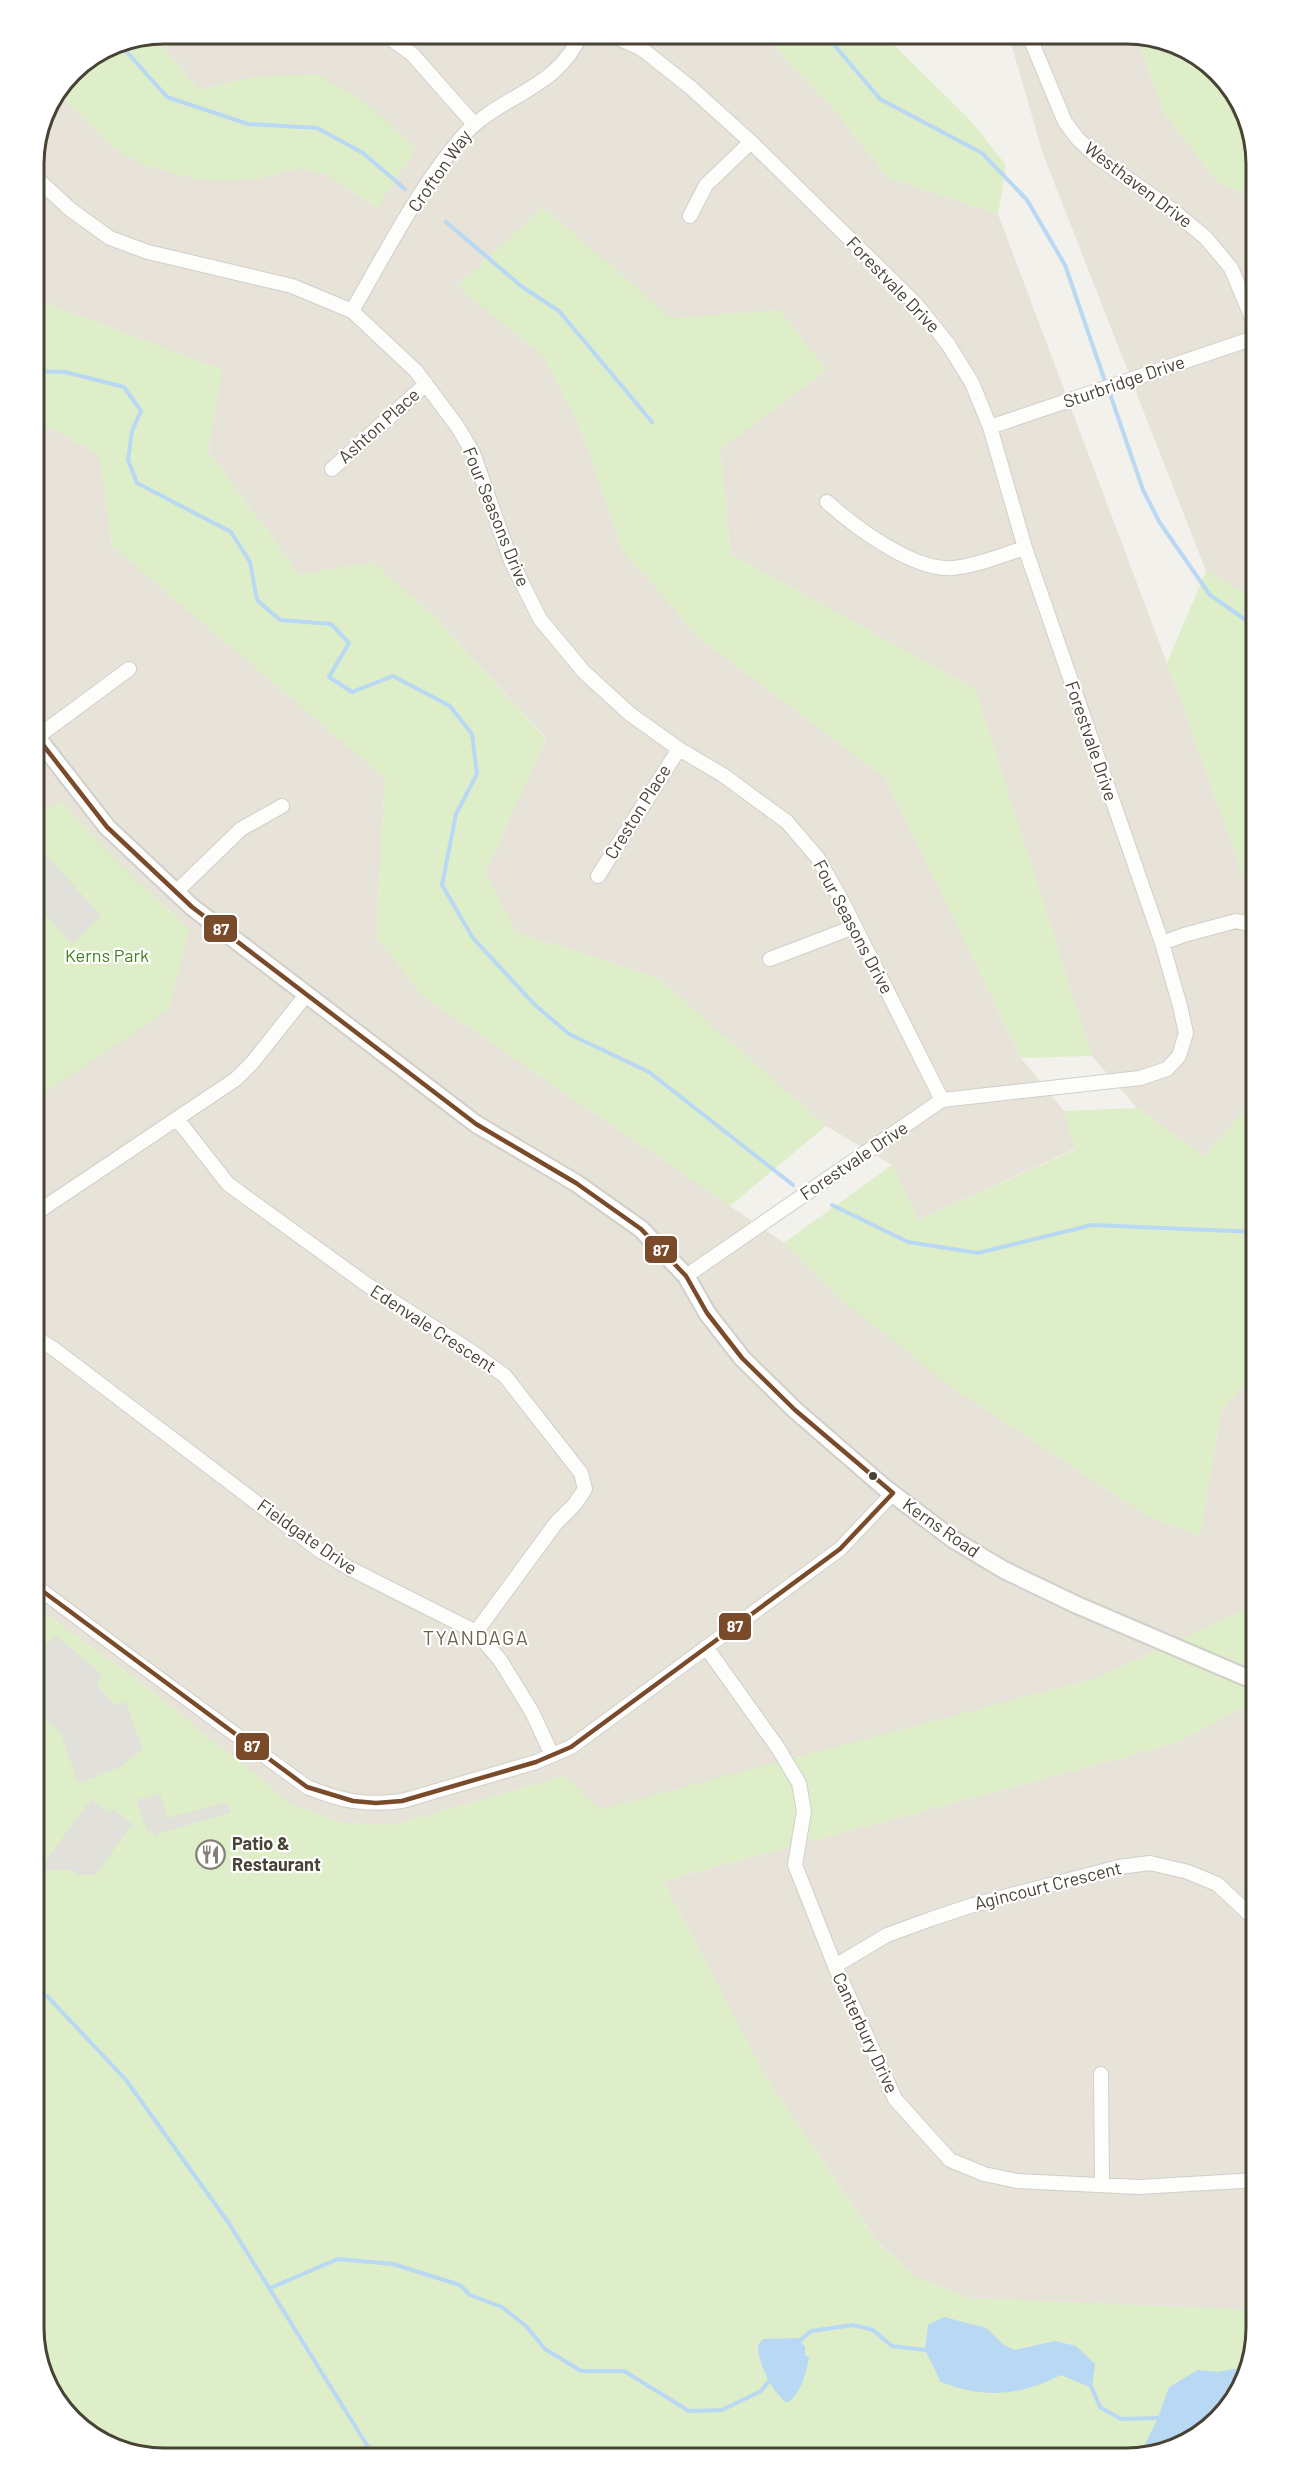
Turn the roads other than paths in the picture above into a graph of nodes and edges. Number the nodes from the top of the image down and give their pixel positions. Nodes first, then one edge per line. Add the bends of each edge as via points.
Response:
1 (398, 44) edge
2 (576, 44) edge
3 (631, 44) edge
4 (1033, 44) edge
5 (474, 124) junction
6 (751, 142) junction
7 (44, 185) edge
8 (690, 216) dead end
9 (1246, 304) edge
10 (352, 311) junction
11 (1246, 341) edge
12 (426, 384) junction
13 (990, 427) junction
14 (332, 469) dead end
15 (827, 502) dead end
16 (1025, 548) junction
17 (129, 669) dead end
18 (44, 728) edge
19 (44, 746) edge
20 (679, 749) junction
21 (282, 806) dead end
22 (598, 876) dead end
23 (176, 892) junction
24 (1246, 923) edge
25 (854, 927) junction
26 (1162, 943) junction
27 (770, 959) dead end
28 (306, 995) junction
29 (942, 1100) junction
30 (177, 1119) junction
31 (44, 1208) edge
32 (686, 1276) junction
33 (44, 1342) edge
34 (893, 1493) junction
35 (44, 1592) edge
36 (476, 1632) junction
37 (706, 1647) junction
38 (1246, 1677) edge
39 (552, 1755) junction
40 (1246, 1911) edge
41 (835, 1966) junction
42 (1101, 2074) dead end
43 (1246, 2181) edge
44 (1102, 2185) junction

1 - 5 street via 412,54
2 - 5 street, Crofton Way via 545,80
3 - 6 street, Forestvale Drive via 690,87
4 - 9 street, Westhaven Drive via 1065,122 1078,139 1097,158 1206,238 1231,268
5 - 10 street, Crofton Way via 425,189
6 - 8 street via 706,185
6 - 13 street, Forestvale Drive via 915,303 948,344 972,383
7 - 10 street, Four Seasons Drive via 110,238 148,252 292,286
10 - 12 street, Four Seasons Drive
11 - 13 street, Sturbridge Drive
12 - 14 street, Ashton Place
12 - 20 street, Four Seasons Drive via 473,453 511,561 540,619 584,672 630,714
13 - 16 street, Forestvale Drive
15 - 16 street via 854,527 915,561 951,568
16 - 26 street, Forestvale Drive
17 - 18 street
19 - 23 street, Kerns Road via 107,827
20 - 22 street, Creston Place
20 - 25 street, Four Seasons Drive via 723,775 787,822 817,857
21 - 23 street via 241,829
23 - 28 street, Kerns Road
24 - 26 street via 1236,921
25 - 27 street
25 - 29 street, Four Seasons Drive
26 - 29 street, Forestvale Drive via 1186,1033 1179,1056 1167,1069 1140,1078
28 - 30 street via 237,1079
28 - 32 street, Kerns Road via 476,1124 608,1204 641,1229
29 - 32 street, Forestvale Drive
30 - 31 street
30 - 36 street, Edenvale Crescent via 228,1184 366,1284 505,1376 581,1473 585,1489
32 - 34 street, Kerns Road via 707,1313 742,1358 795,1410
33 - 36 street, Fieldgate Drive via 319,1550
34 - 37 street via 840,1549
34 - 38 street, Kerns Road via 954,1540 1004,1570
35 - 39 street via 307,1787 334,1798 380,1804 402,1801
36 - 39 street, Fieldgate Drive via 500,1660
37 - 39 street via 592,1734
37 - 41 street, Canterbury Drive via 799,1783 804,1811 795,1865
40 - 41 street, Agincourt Crescent via 1217,1884 1188,1872 1140,1864 1080,1876 931,1919 887,1935
41 - 44 street, Canterbury Drive via 895,2099 950,2160 984,2174 1017,2181
42 - 44 street
43 - 44 street, Canterbury Drive via 1139,2187

